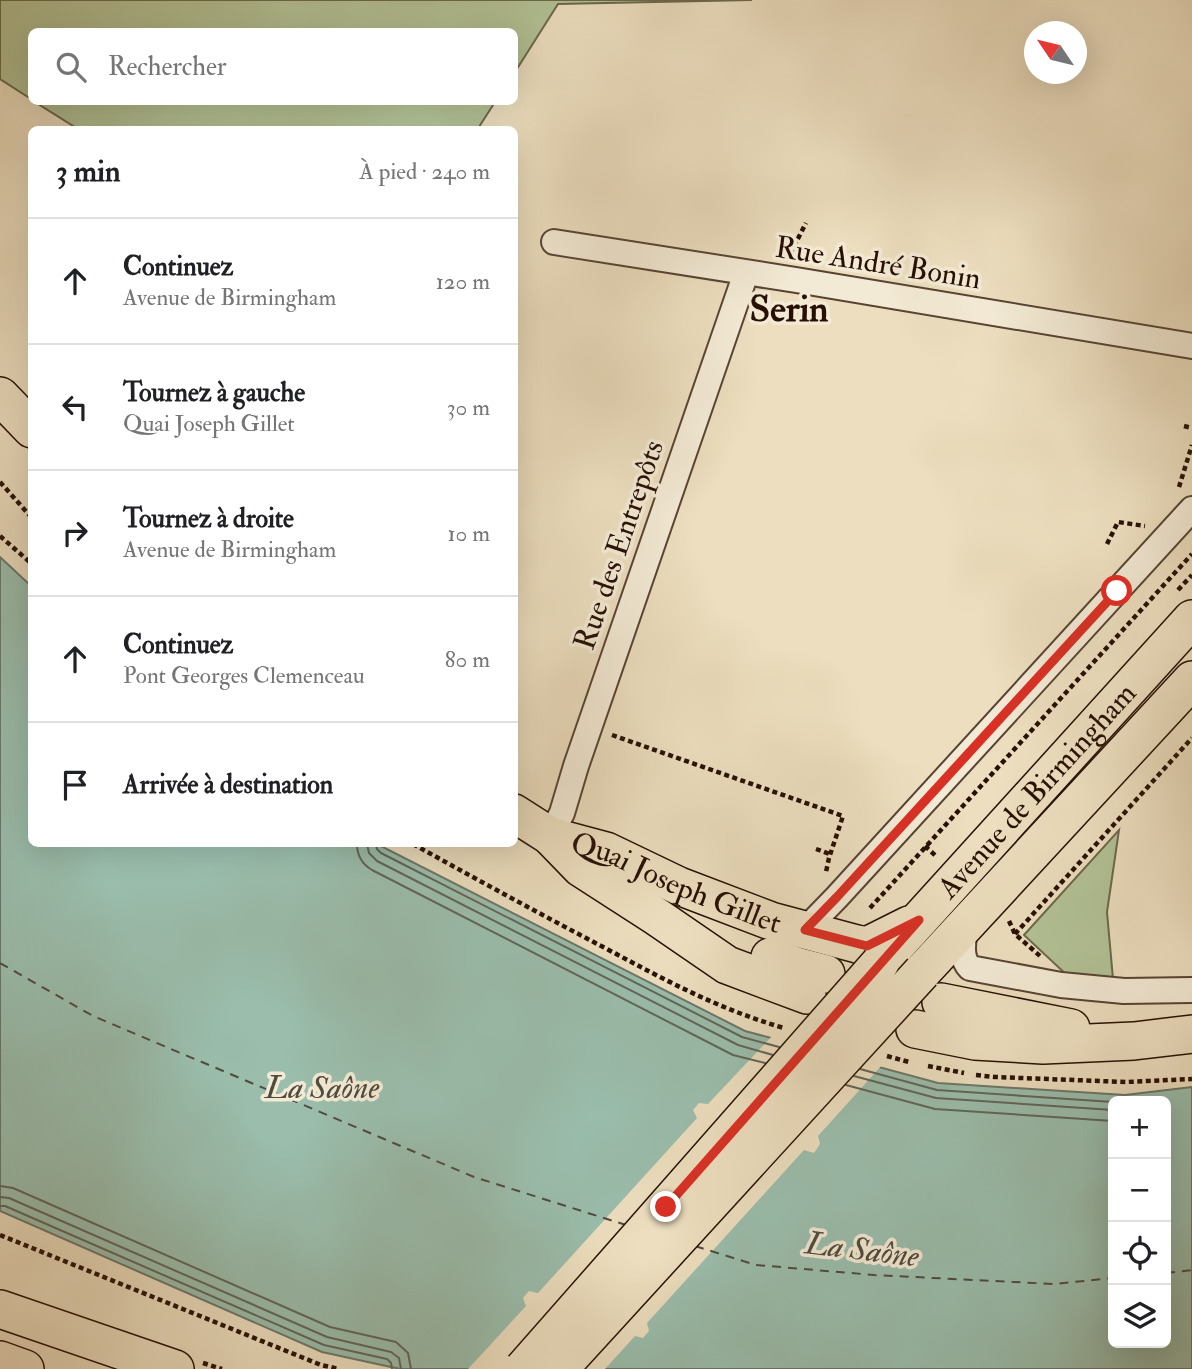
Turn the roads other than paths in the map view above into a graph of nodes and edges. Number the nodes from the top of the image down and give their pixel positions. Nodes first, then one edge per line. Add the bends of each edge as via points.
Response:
1 (554, 242) dead end
2 (746, 273) junction
3 (1192, 346) edge
4 (0, 396) edge
5 (28, 425) edge
6 (1192, 509) edge
7 (1192, 619) edge
8 (1192, 680) edge
9 (518, 816) edge
10 (550, 836) junction
11 (919, 920) junction
12 (965, 926) junction
13 (805, 930) junction
14 (816, 984) dead end
15 (931, 987) junction
16 (1192, 990) edge
17 (915, 1029) dead end
18 (1192, 1034) edge
19 (1134, 1041) junction
20 (0, 1309) edge
21 (0, 1333) edge
22 (0, 1360) edge
23 (25, 1369) edge
24 (101, 1369) edge
25 (175, 1369) edge
26 (523, 1369) edge
27 (559, 1369) edge

1 - 2 street, Rue André Bonin
2 - 3 street, Rue André Bonin
2 - 10 street, Rue des Entrepôts via 562,813
4 - 5 main road
6 - 13 street
7 - 11 main road, Avenue de Birmingham
8 - 12 main road, Avenue de Birmingham
9 - 10 main road, Quai Joseph Gillet
10 - 13 main road, Quai Joseph Gillet via 606,851 679,886
10 - 14 main road, Quai Joseph Gillet via 580,868 657,917 799,967
11 - 13 main road, Quai Joseph Gillet via 867,946
11 - 26 main road, Avenue de Birmingham, bridge
12 - 15 main road, Avenue de Birmingham
12 - 16 street via 962,947 970,968 1061,985 1124,991
15 - 19 main road
15 - 27 main road, Avenue de Birmingham, bridge
17 - 19 main road via 975,1041 1043,1045
18 - 19 main road
20 - 25 main road
21 - 24 main road
22 - 23 main road

